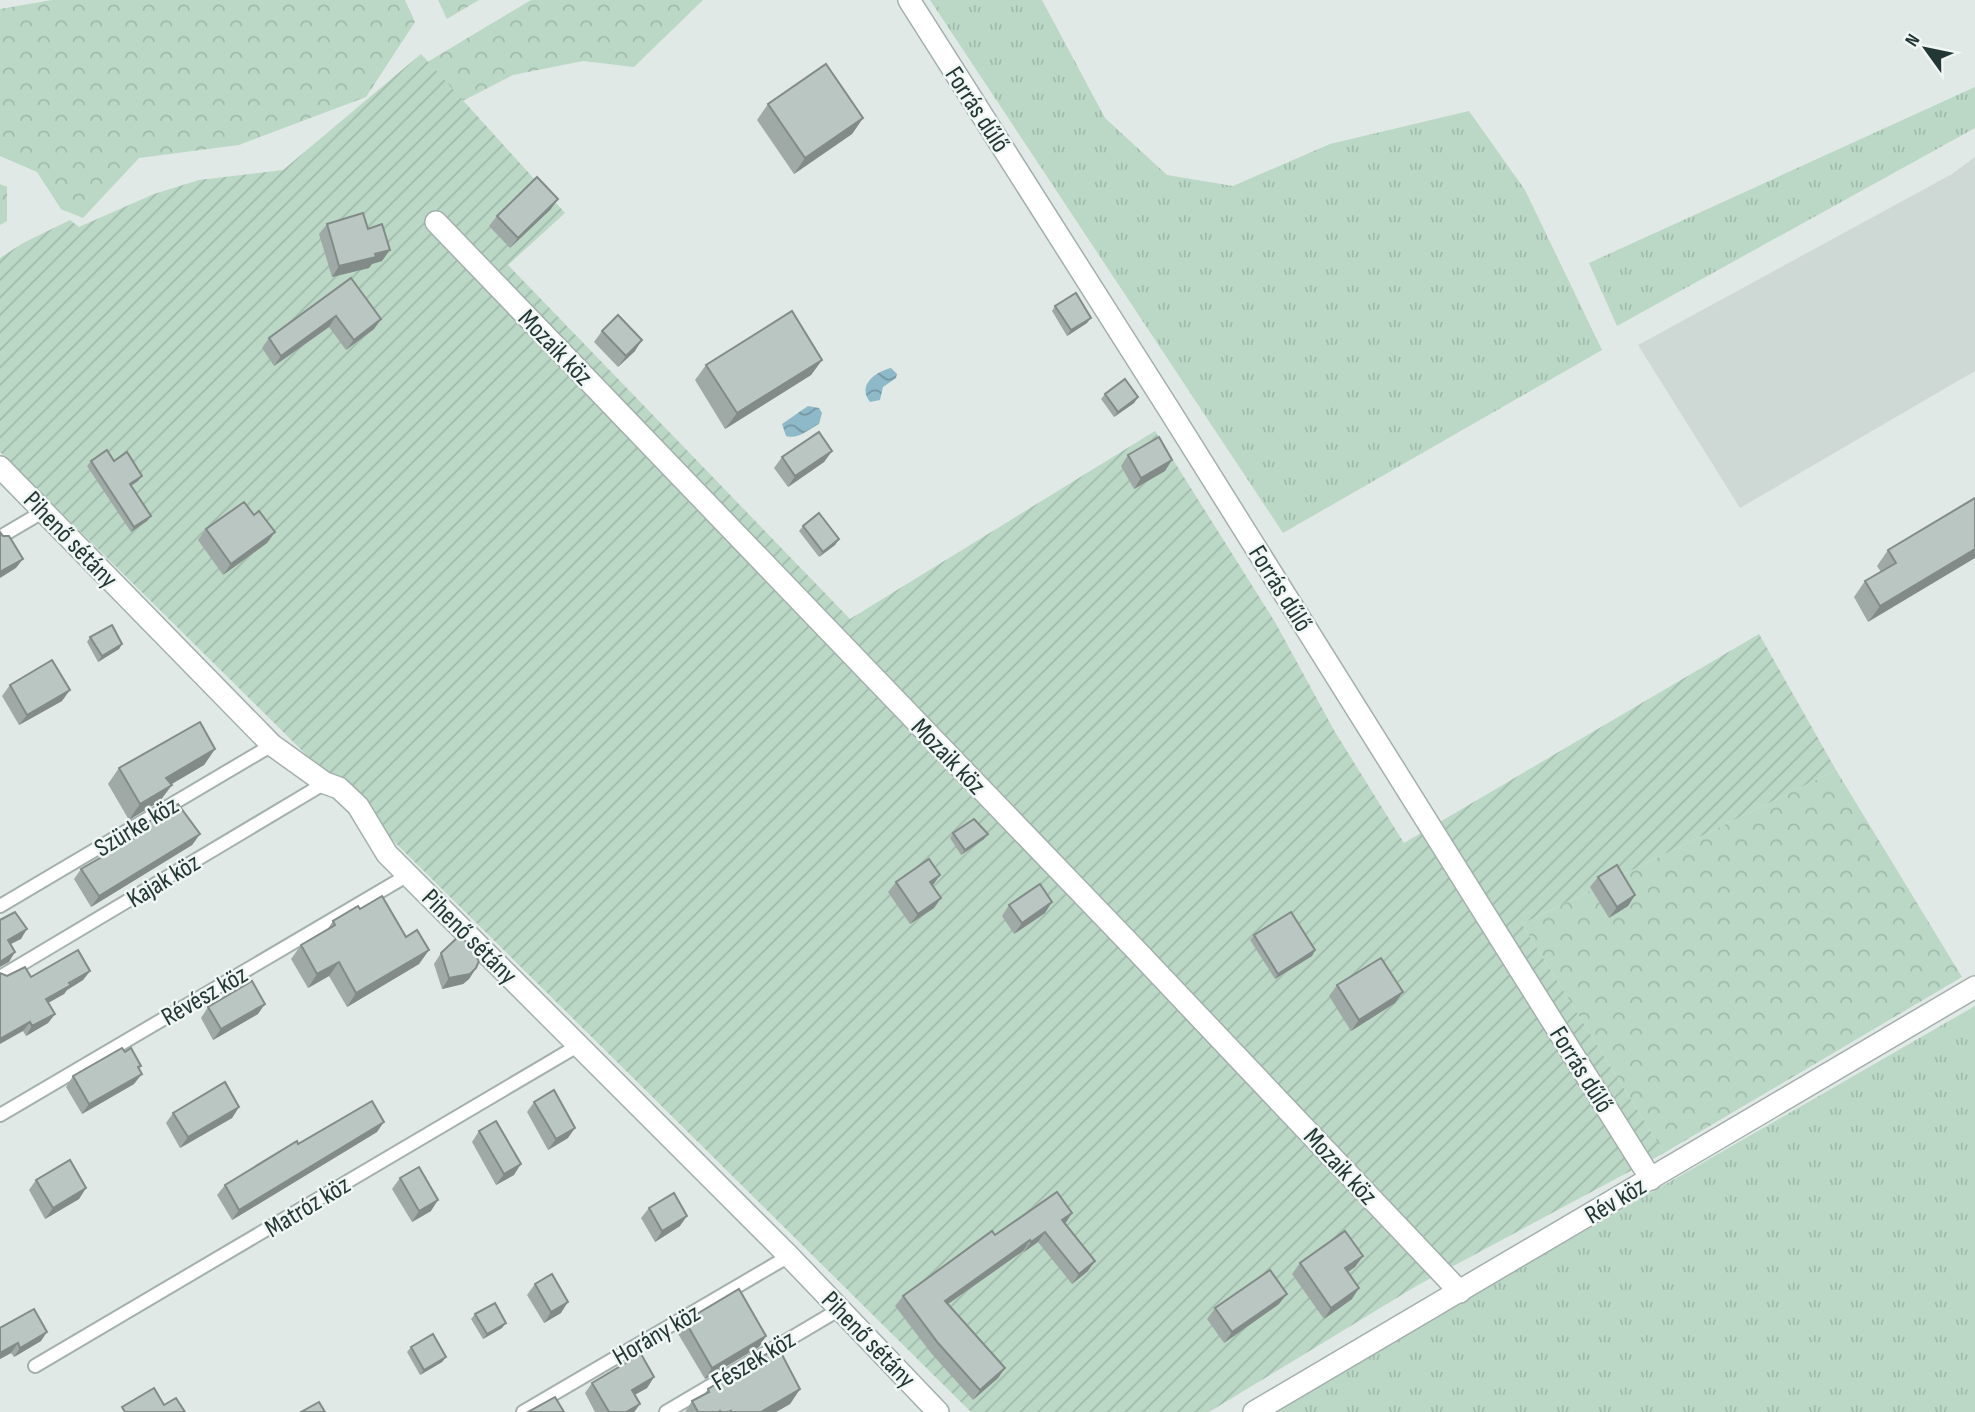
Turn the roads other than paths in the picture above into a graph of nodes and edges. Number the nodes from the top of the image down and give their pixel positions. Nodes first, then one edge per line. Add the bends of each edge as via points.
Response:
1 (909, 0) edge
2 (436, 222) dead end
3 (0, 467) edge
4 (44, 511) junction
5 (0, 537) edge
6 (272, 745) junction
7 (325, 783) junction
8 (408, 875) junction
9 (0, 906) edge
10 (0, 976) edge
11 (1975, 987) edge
12 (579, 1045) junction
13 (0, 1115) edge
14 (1651, 1179) junction
15 (789, 1256) junction
16 (1460, 1292) junction
17 (840, 1308) junction
18 (35, 1366) dead end
19 (523, 1412) edge
20 (666, 1412) edge
21 (938, 1412) edge
22 (1254, 1412) edge

1 - 14 street, Forrás dűlő
2 - 16 street, Mozaik köz
3 - 4 street, Pihenő sétány
4 - 5 lane
4 - 6 street, Pihenő sétány
6 - 7 street, Pihenő sétány
6 - 9 lane, Szürke köz
7 - 8 street, Pihenő sétány via 358,806 387,854
7 - 10 lane, Kajak köz
8 - 12 street, Pihenő sétány
8 - 13 lane, Révész köz
11 - 14 street, Rév köz
12 - 15 street, Pihenő sétány
12 - 18 lane, Matróz köz
14 - 16 street, Rév köz
15 - 17 street, Pihenő sétány
15 - 19 lane, Horány köz
16 - 22 street, Rév köz
17 - 20 lane, Fészek köz
17 - 21 street, Pihenő sétány

